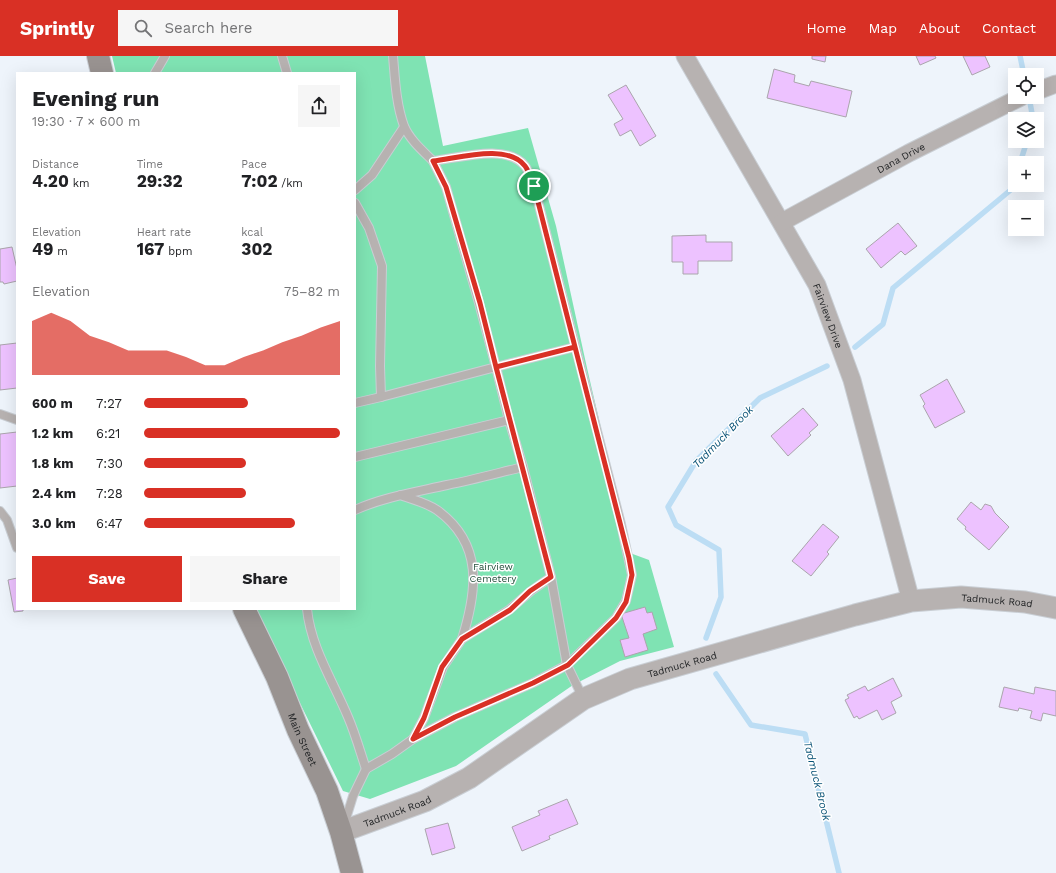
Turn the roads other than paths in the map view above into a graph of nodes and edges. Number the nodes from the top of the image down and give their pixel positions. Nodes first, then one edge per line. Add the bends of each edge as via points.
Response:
1 (98, 56) edge
2 (165, 56) edge
3 (282, 56) edge
4 (392, 56) edge
5 (685, 56) edge
6 (102, 72) edge
7 (156, 72) edge
8 (287, 72) edge
9 (1056, 84) edge
10 (1044, 88) edge
11 (1008, 104) edge
12 (404, 126) junction
13 (433, 161) junction
14 (356, 189) edge
15 (356, 205) edge
16 (782, 222) junction
17 (575, 347) junction
18 (496, 367) junction
19 (381, 397) junction
20 (356, 403) edge
21 (0, 414) edge
22 (16, 420) edge
23 (510, 420) junction
24 (356, 458) edge
25 (522, 467) junction
26 (400, 495) junction
27 (356, 510) edge
28 (0, 511) edge
29 (16, 545) edge
30 (551, 577) junction
31 (911, 601) junction
32 (1056, 608) edge
33 (244, 610) edge
34 (306, 610) edge
35 (462, 639) junction
36 (568, 665) junction
37 (583, 699) junction
38 (413, 739) junction
39 (366, 769) junction
40 (341, 832) junction
41 (352, 873) edge

1 - 6 main road
2 - 7 lane
3 - 8 lane
4 - 12 lane
5 - 16 street, Fairview Drive
9 - 10 street
11 - 16 street, Dana Drive via 909,153
12 - 13 lane via 413,141
12 - 14 lane via 372,175
13 - 17 lane via 496,153 513,156 526,166 534,186
13 - 18 lane via 446,187
15 - 19 lane via 369,228 382,266
16 - 31 street, Fairview Drive via 817,285 852,380
17 - 18 lane
17 - 36 lane via 632,575 626,602 616,618
18 - 19 lane
18 - 23 lane
19 - 20 lane
21 - 22 lane
23 - 24 lane
23 - 25 lane
25 - 26 lane
25 - 30 lane
26 - 27 lane via 372,502
26 - 35 lane via 436,510 454,525 467,544 474,588 472,608
28 - 29 lane via 7,520
30 - 35 lane via 530,591 510,610
30 - 36 lane
31 - 32 street, Tadmuck Road via 961,597 1025,602
31 - 37 street, Tadmuck Road via 645,674
33 - 40 main road, Main Street via 327,791
34 - 39 lane via 319,655 348,717
35 - 38 lane via 442,667 424,718
36 - 37 lane
36 - 38 lane
37 - 40 street, Tadmuck Road via 469,778 425,801
38 - 39 lane
39 - 40 lane via 353,796
40 - 41 main road, Main Street

